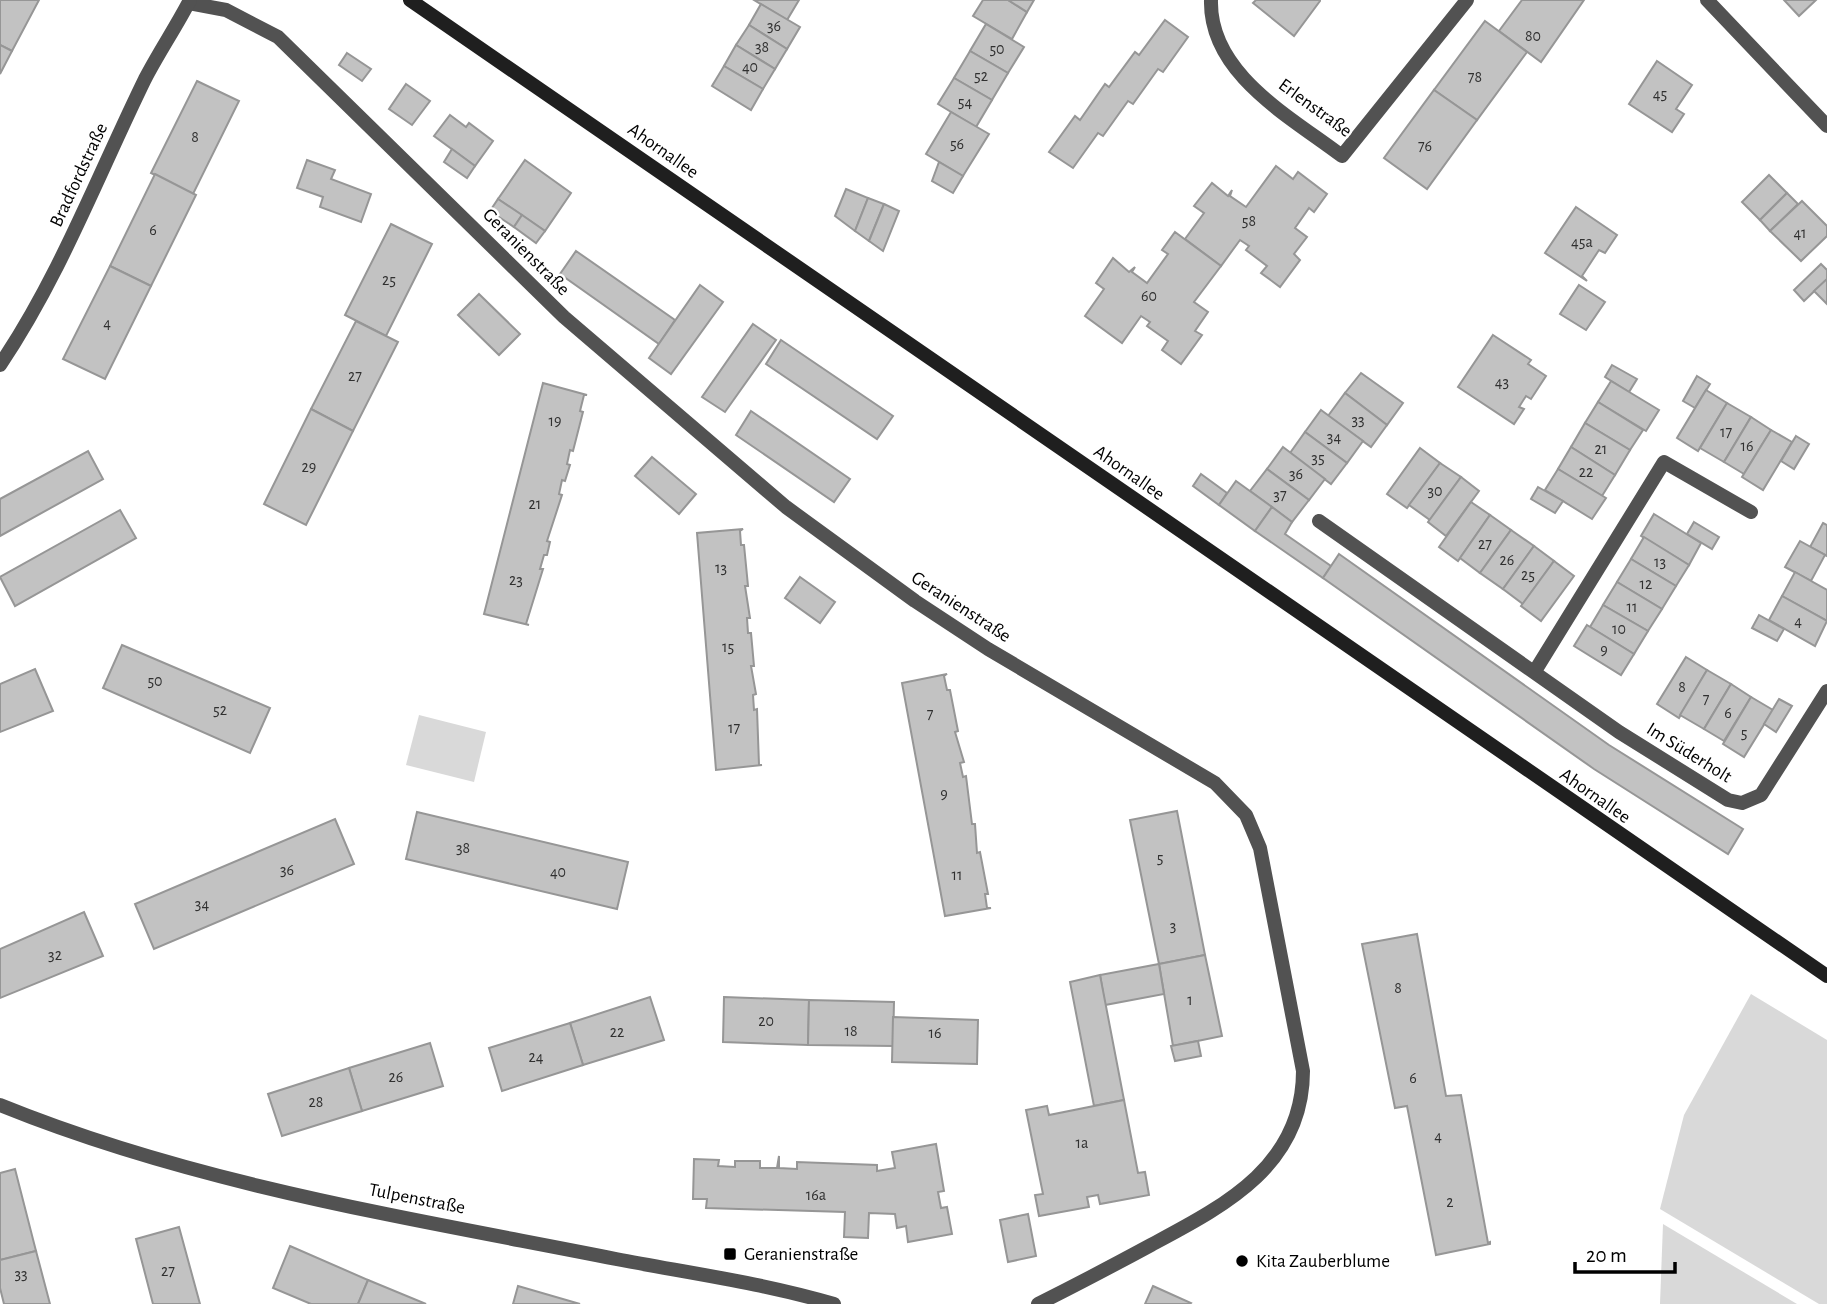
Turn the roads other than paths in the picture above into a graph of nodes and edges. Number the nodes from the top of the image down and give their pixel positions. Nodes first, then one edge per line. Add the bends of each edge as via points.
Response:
1 (410, 0) edge
2 (1212, 0) edge
3 (1467, 0) edge
4 (1707, 0) edge
5 (190, 1) edge
6 (1827, 126) edge
7 (0, 365) edge
8 (1751, 512) dead end
9 (1319, 521) dead end
10 (1535, 671) junction
11 (1827, 691) edge
12 (1827, 976) edge
13 (0, 1105) edge
14 (834, 1304) edge
15 (1038, 1304) edge

1 - 12 main road, Ahornallee
2 - 3 street, Erlenstraße via 1217,37 1235,68 1342,156
4 - 6 street
5 - 7 street, Bradfordstraße via 146,78 34,310
5 - 15 street, Geranienstraße via 226,10 278,37 564,317 786,507 978,642 1215,783 1246,815 1260,848 1303,1071 1301,1100 1291,1131 1266,1169 1221,1206
8 - 10 street via 1664,462
9 - 10 street, Im Süderholt
10 - 11 street, Im Süderholt via 1619,732 1728,800 1742,803 1760,794
13 - 14 street, Tulpenstraße via 132,1152 255,1186 725,1278

